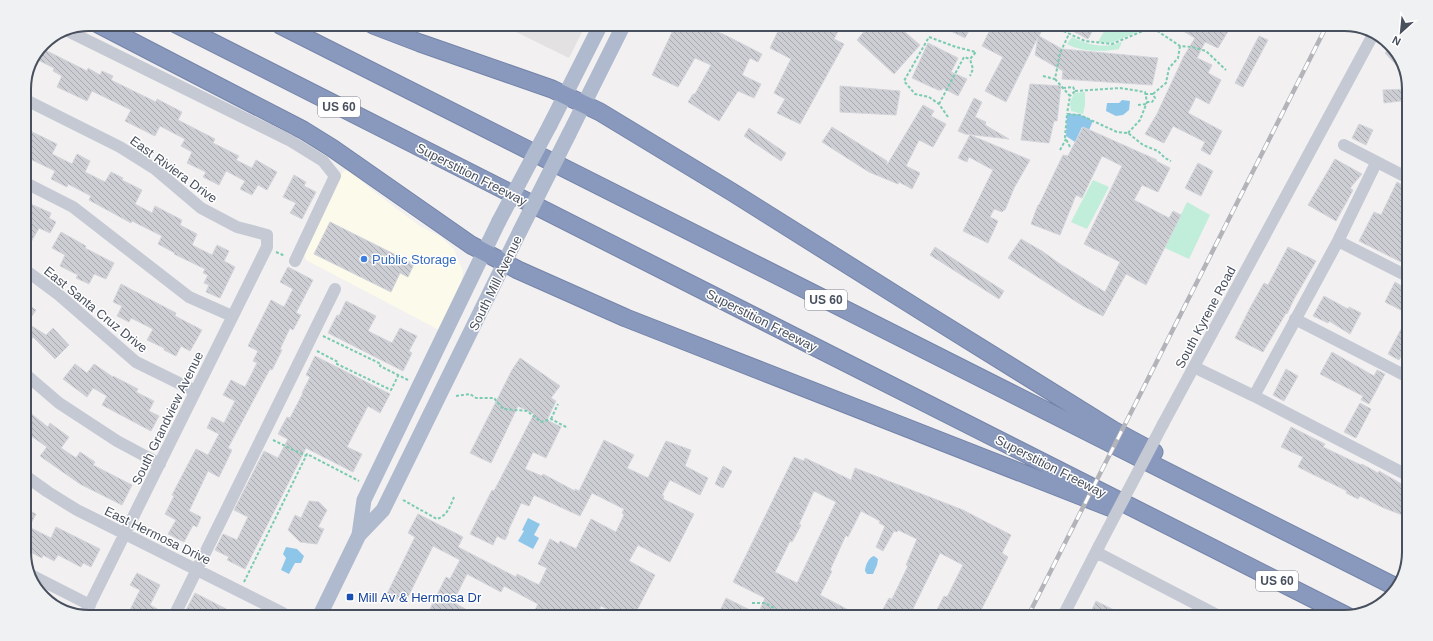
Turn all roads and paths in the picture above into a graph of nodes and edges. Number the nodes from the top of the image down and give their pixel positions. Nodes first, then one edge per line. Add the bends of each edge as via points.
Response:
1 (112, 31) edge
2 (190, 31) edge
3 (292, 31) edge
4 (389, 31) edge
5 (597, 31) edge
6 (620, 31) edge
7 (1063, 31) edge
8 (1144, 31) edge
9 (1157, 31) edge
10 (73, 33) edge
11 (1069, 34) junction
12 (1371, 38) edge
13 (1180, 46) junction
14 (970, 59) junction
15 (1226, 70) dead end
16 (970, 76) dead end
17 (1043, 76) dead end
18 (1055, 79) junction
19 (1062, 88) junction
20 (1075, 91) junction
21 (1145, 94) junction
22 (1153, 94) junction
23 (565, 95) junction
24 (1070, 96) junction
25 (31, 102) edge
26 (1146, 103) junction
27 (584, 104) junction
28 (939, 104) junction
29 (1138, 105) dead end
30 (1068, 114) junction
31 (948, 117) dead end
32 (1128, 133) junction
33 (1066, 139) junction
34 (1344, 145) dead end
35 (1070, 147) dead end
36 (1060, 150) dead end
37 (1171, 161) dead end
38 (1376, 162) junction
39 (1402, 175) edge
40 (31, 186) edge
41 (267, 235) joint
42 (1338, 241) junction
43 (484, 252) junction
44 (295, 260) dead end
45 (504, 263) junction
46 (31, 273) edge
47 (1402, 273) edge
48 (335, 289) dead end
49 (232, 316) junction
50 (1295, 319) junction
51 (314, 332) junction
52 (307, 346) junction
53 (1194, 367) junction
54 (1402, 374) edge
55 (398, 376) junction
56 (31, 379) edge
57 (409, 380) dead end
58 (195, 392) junction
59 (456, 396) dead end
60 (1254, 396) junction
61 (558, 404) dead end
62 (551, 419) junction
63 (568, 428) dead end
64 (263, 435) junction
65 (306, 456) junction
66 (160, 464) junction
67 (1402, 472) edge
68 (31, 480) edge
69 (359, 481) dead end
70 (454, 496) dead end
71 (403, 500) dead end
72 (126, 534) junction
73 (359, 534) junction
74 (1208, 546) junction
75 (1098, 549) junction
76 (197, 570) junction
77 (1372, 574) junction
78 (38, 579) edge
79 (244, 583) dead end
80 (1392, 585) edge
81 (752, 603) dead end
82 (88, 609) edge
83 (177, 610) edge
84 (277, 610) edge
85 (322, 610) edge
86 (777, 610) edge
87 (1066, 610) edge
88 (1210, 610) edge
89 (1335, 610) edge

1 - 43 highway via 303,130
2 - 74 highway, Superstition Freeway / US 60
3 - 77 highway, US 60
4 - 23 highway
5 - 23 main road, South Mill Avenue
6 - 27 main road, South Mill Avenue
7 - 11 path
8 - 11 path via 1112,44 1084,42
9 - 13 path
10 - 44 street via 289,140 323,161 335,176
11 - 18 path via 1060,53
12 - 53 street, South Kyrene Road
13 - 15 path via 1206,51
13 - 22 path via 1178,58 1169,68 1166,83
14 - 16 path via 973,69
14 - 28 path via 964,57
14 - 28 path via 976,52 929,37 904,81 916,94 929,97
17 - 18 path
18 - 19 path
19 - 20 path via 1073,87
19 - 24 path
20 - 21 path via 1120,88
20 - 24 path
21 - 22 path
21 - 26 path
22 - 26 path via 1155,98 1152,102
23 - 27 highway
23 - 43 main road, South Mill Avenue, bridge
24 - 30 path
25 - 41 street, East Riviera Drive via 120,146 155,169 201,208 237,227
26 - 29 path
26 - 32 path via 1140,120
27 - 45 main road, South Mill Avenue, bridge
27 - 77 highway via 732,192 1113,430
28 - 31 path
30 - 32 path via 1080,115 1117,132
30 - 33 path
32 - 37 path
33 - 35 path
33 - 36 path
34 - 38 street
38 - 39 street
38 - 42 street
40 - 49 street via 73,207 189,297
41 - 49 street, South Grandview Avenue via 267,247
42 - 47 street
42 - 50 street
43 - 45 highway
43 - 73 main road, South Mill Avenue via 364,500
45 - 73 main road, South Mill Avenue via 383,510
45 - 74 highway via 626,318
46 - 58 street, East Santa Cruz Drive via 136,362
48 - 51 street
49 - 58 street, South Grandview Avenue
50 - 54 street
50 - 60 street
51 - 52 street
51 - 55 path via 381,364 380,366
52 - 55 path via 391,390
52 - 64 street
53 - 60 street
53 - 75 street, South Kyrene Road, bridge
55 - 57 path
56 - 66 street via 59,403 117,441
58 - 66 street, South Grandview Avenue
59 - 62 path via 470,394 476,398 494,398 503,409 527,411 542,422
60 - 67 street
61 - 62 path
62 - 63 path
64 - 65 path
64 - 76 street
65 - 69 path via 307,454
65 - 79 path
66 - 72 street, South Grandview Avenue
68 - 72 street, East Hermosa Drive via 64,503
70 - 71 path via 444,516 437,518
72 - 76 street, East Hermosa Drive
72 - 82 street, South Grandview Avenue
73 - 85 main road, South Mill Avenue
74 - 89 highway, Superstition Freeway / US 60
75 - 87 street, South Kyrene Road
75 - 88 street
76 - 83 street
76 - 84 street, East Hermosa Drive
77 - 80 highway, US 60
78 - 82 street
81 - 86 path via 764,603

